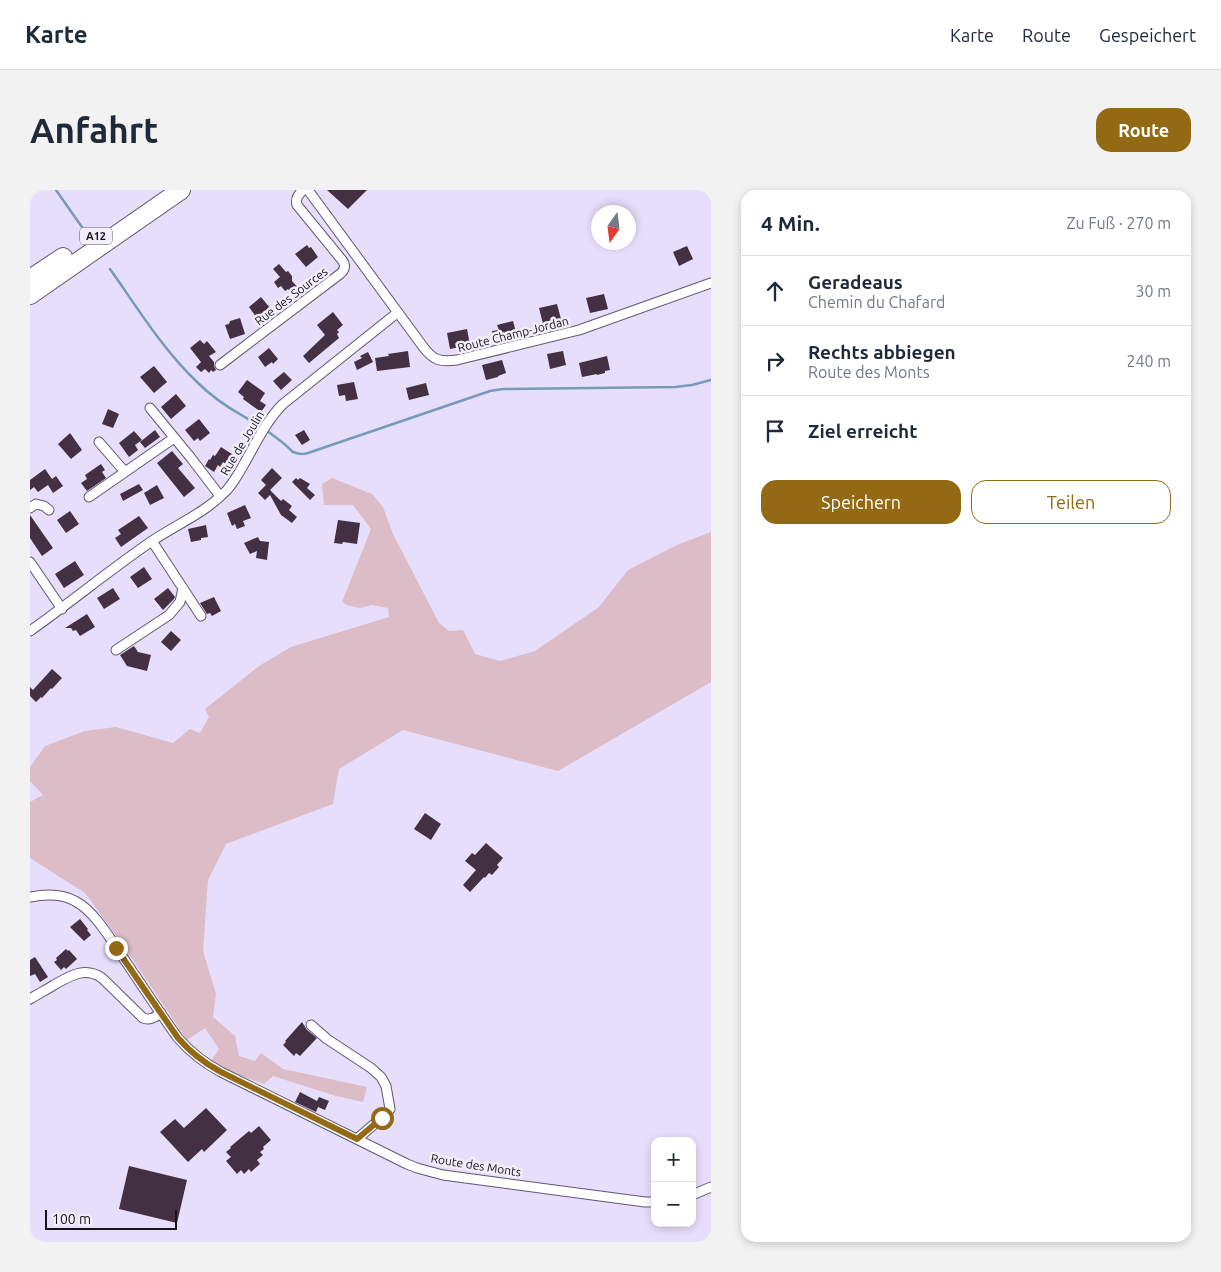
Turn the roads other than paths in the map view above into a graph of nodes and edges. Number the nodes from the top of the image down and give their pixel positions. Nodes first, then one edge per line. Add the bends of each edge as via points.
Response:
1 (160, 190) edge
2 (181, 190) edge
3 (191, 190) edge
4 (303, 190) edge
5 (308, 190) edge
6 (80, 260) junction
7 (30, 279) edge
8 (711, 283) edge
9 (30, 295) edge
10 (397, 313) junction
11 (220, 365) dead end
12 (150, 408) dead end
13 (174, 438) junction
14 (100, 442) dead end
15 (125, 472) junction
16 (220, 496) junction
17 (89, 497) dead end
18 (30, 508) edge
19 (49, 510) dead end
20 (152, 541) junction
21 (30, 562) edge
22 (183, 588) junction
23 (62, 609) junction
24 (201, 616) dead end
25 (30, 631) edge
26 (116, 650) dead end
27 (30, 897) edge
28 (30, 999) edge
29 (161, 1013) junction
30 (311, 1026) dead end
31 (357, 1139) junction
32 (711, 1187) edge
33 (696, 1193) edge
34 (651, 1202) edge

1 - 7 highway, A12
2 - 6 highway, A12
3 - 6 highway via 106,249
4 - 11 street, Rue des Sources via 297,197 297,205 342,260 344,270
5 - 10 street, Route Champ-Jordan
6 - 9 highway, A12
8 - 10 street, Route Champ-Jordan via 579,330 448,361 428,353
10 - 16 street, Rue de Joulin via 283,404 235,479
12 - 13 street
13 - 15 street
13 - 16 street
14 - 15 street
15 - 17 street
16 - 20 street, Rue de Joulin via 200,513
18 - 19 street via 36,504
20 - 22 street
20 - 23 street, Rue de Joulin
21 - 23 street
22 - 24 street
22 - 26 street via 180,602 169,615
23 - 25 street, Rue de Joulin
27 - 29 street, Route des Monts via 62,896 85,907
28 - 29 street via 74,974 90,972 107,982 146,1020
29 - 31 street, Route des Monts via 184,1045 204,1062
30 - 31 street via 376,1072 386,1086 390,1109
31 - 34 street, Route des Monts via 407,1164 443,1175
32 - 33 street

